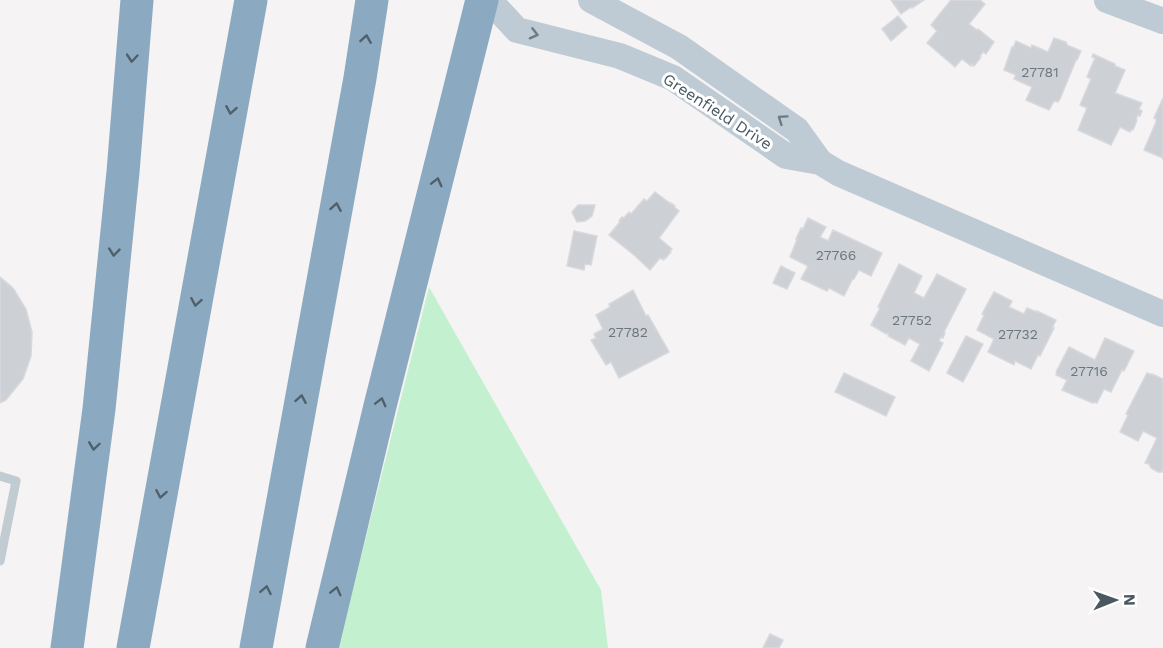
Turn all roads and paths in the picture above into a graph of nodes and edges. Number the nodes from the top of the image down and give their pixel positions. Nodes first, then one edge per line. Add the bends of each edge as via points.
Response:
1 (137, 0) edge
2 (251, 0) edge
3 (372, 0) edge
4 (482, 0) edge
5 (489, 0) edge
6 (591, 0) edge
7 (1107, 0) edge
8 (1163, 21) edge
9 (644, 28) junction
10 (634, 62) junction
11 (820, 162) junction
12 (1163, 314) edge
13 (0, 476) edge
14 (0, 561) edge
15 (67, 648) edge
16 (133, 648) edge
17 (256, 648) edge
18 (322, 648) edge

1 -> 15 highway via 99,409
2 -> 16 highway
17 -> 3 highway
18 -> 4 highway
5 -> 10 street, Greenfield Drive via 517,30
6 - 9 street, Greenfield Drive
7 - 8 street
9 - 10 street
11 -> 9 street, Greenfield Drive via 796,130 679,47
10 - 11 street, Greenfield Drive via 673,78 786,156
11 - 12 street, Greenfield Drive
13 - 14 lane via 16,481

